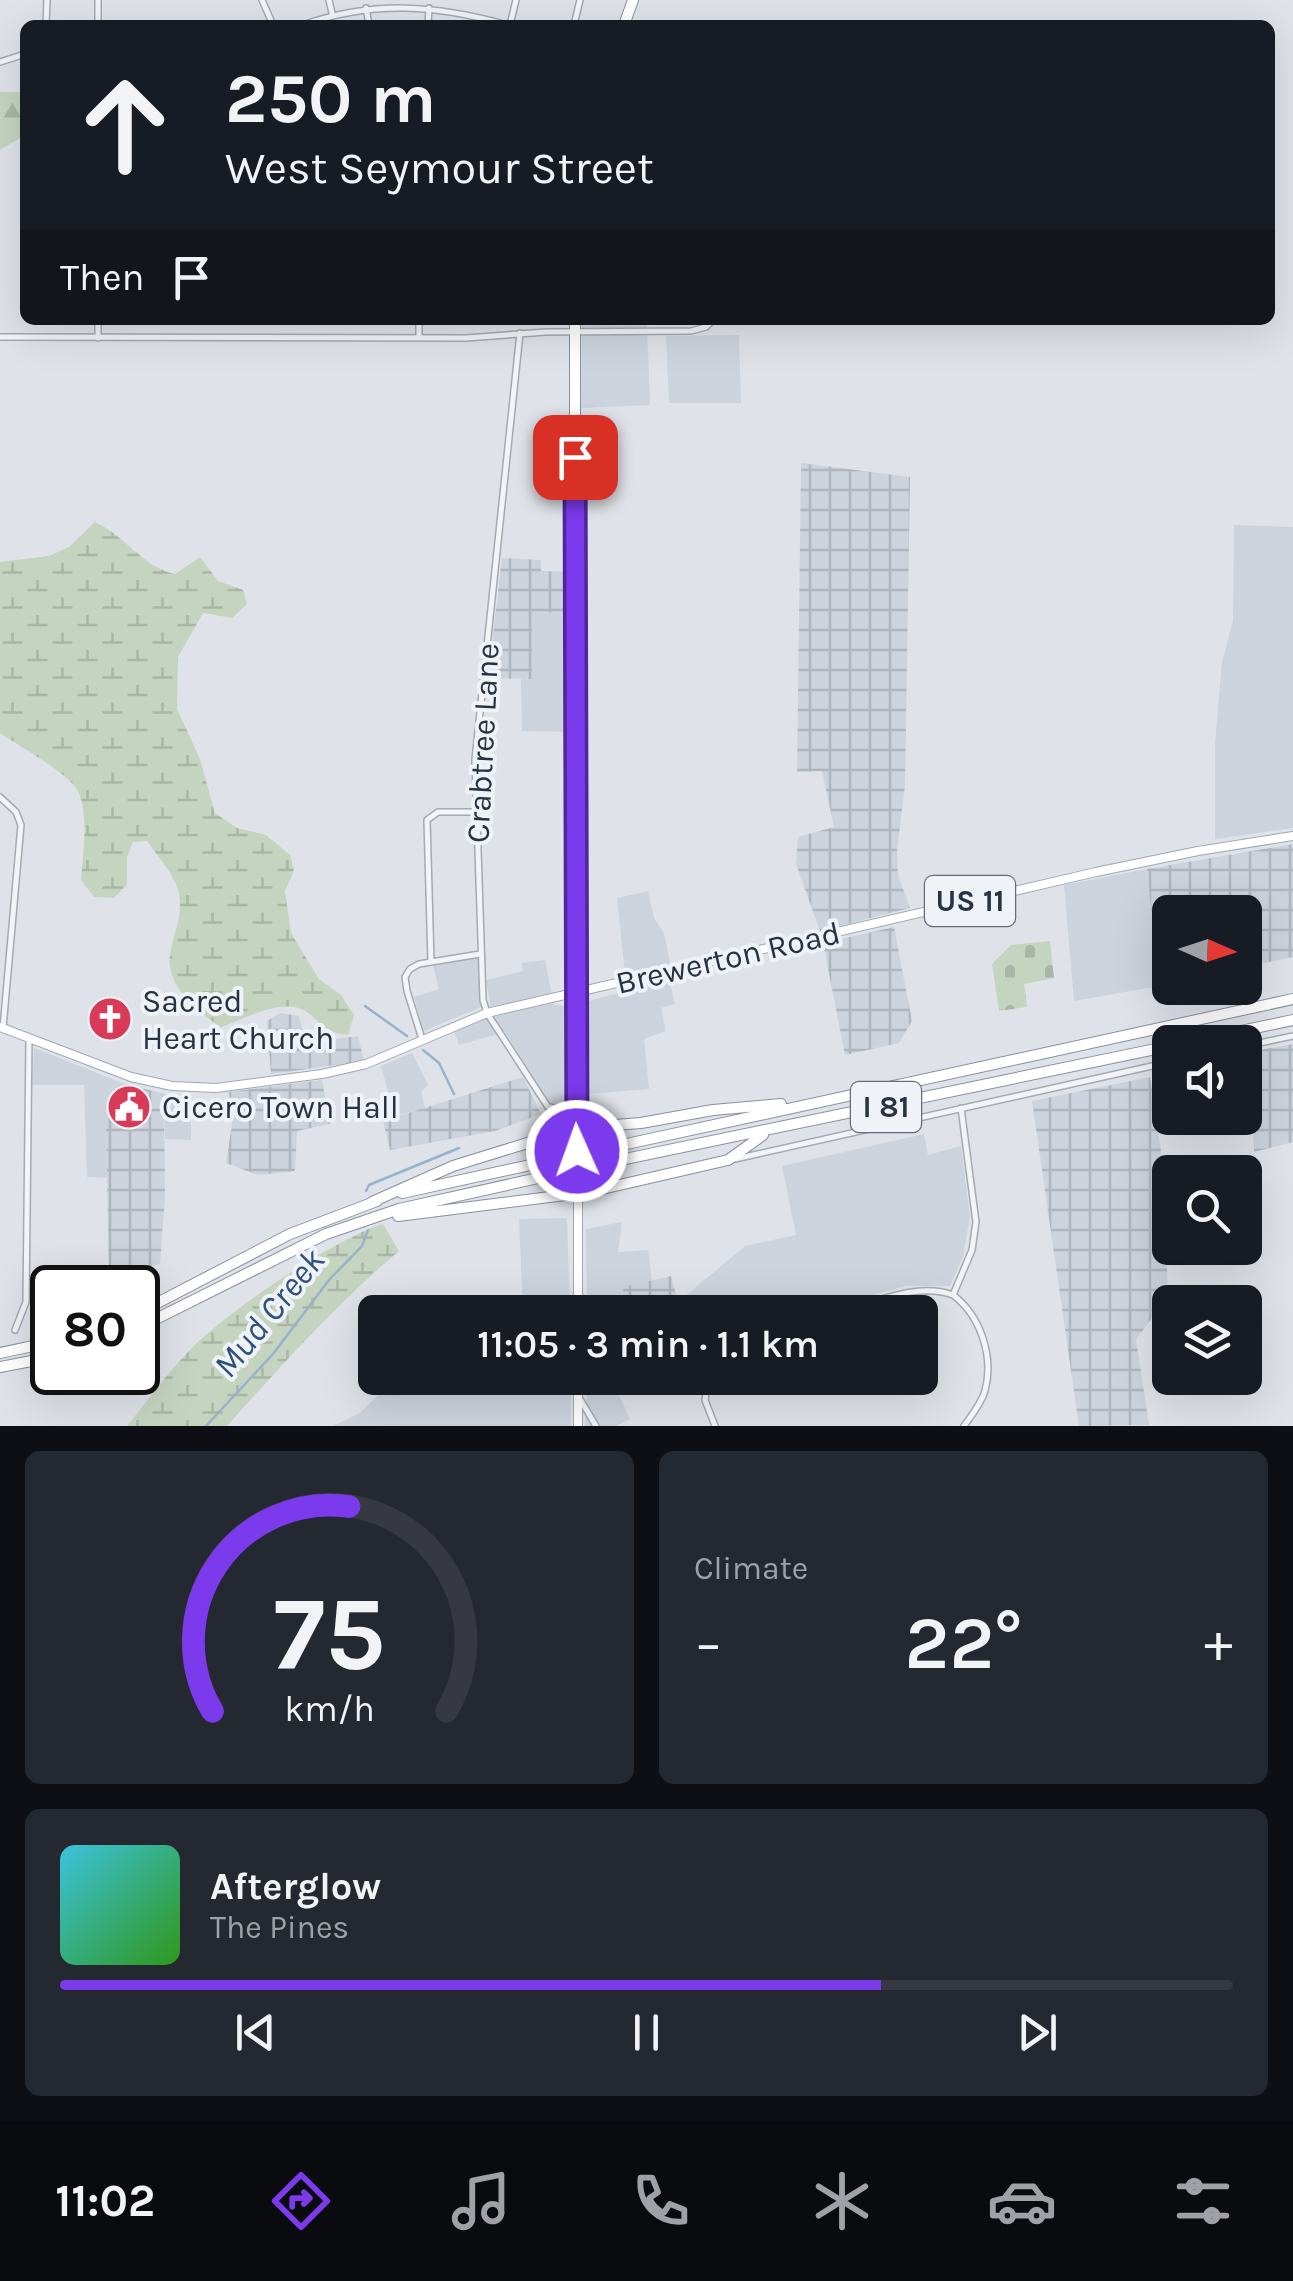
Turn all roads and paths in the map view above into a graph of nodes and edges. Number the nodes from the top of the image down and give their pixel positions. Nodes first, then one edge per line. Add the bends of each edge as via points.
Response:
1 (329, 0) edge
2 (454, 0) edge
3 (390, 2) edge
4 (366, 8) junction
5 (429, 8) junction
6 (452, 12) junction
7 (332, 13) junction
8 (316, 20) edge
9 (367, 20) edge
10 (428, 20) edge
11 (480, 20) edge
12 (98, 325) edge
13 (419, 325) edge
14 (708, 325) edge
15 (574, 326) edge
16 (520, 333) junction
17 (419, 337) junction
18 (0, 338) edge
19 (98, 338) junction
20 (0, 797) edge
21 (476, 812) junction
22 (1293, 836) edge
23 (482, 954) junction
24 (431, 962) junction
25 (576, 993) junction
26 (1293, 999) edge
27 (486, 1013) junction
28 (1293, 1020) edge
29 (1262, 1026) edge
30 (1, 1028) edge
31 (1293, 1036) edge
32 (29, 1038) junction
33 (422, 1039) junction
34 (1262, 1042) edge
35 (1152, 1050) edge
36 (1152, 1066) edge
37 (822, 1100) junction
38 (962, 1108) junction
39 (576, 1110) junction
40 (790, 1126) junction
41 (576, 1128) junction
42 (757, 1148) junction
43 (578, 1192) junction
44 (372, 1202) junction
45 (363, 1221) junction
46 (578, 1295) edge
47 (900, 1295) edge
48 (953, 1295) junction
49 (160, 1302) edge
50 (160, 1317) edge
51 (15, 1330) dead end
52 (30, 1347) edge
53 (0, 1353) edge
54 (30, 1361) edge
55 (0, 1367) edge
56 (706, 1395) edge
57 (578, 1396) joint
58 (578, 1426) edge
59 (596, 1426) edge
60 (715, 1426) edge
61 (964, 1426) edge

1 - 7 street
2 - 6 street
3 - 4 street
3 - 5 street
4 - 7 street
4 - 9 street
5 - 6 street
5 - 10 street
6 - 11 street
7 - 8 street
12 - 19 street
13 - 17 street
14 - 15 street
15 - 16 street
15 - 25 highway
16 - 17 street
16 - 21 street, Crabtree Lane via 477,728
17 - 19 street
18 - 19 street
20 - 30 street via 21,825
21 - 23 street, Crabtree Lane
21 - 24 street via 438,812 427,820
22 - 25 main road, Brewerton Road / US 11 via 1102,871
23 - 24 street
23 - 27 street, Crabtree Lane
24 - 33 street via 412,967 406,978
25 - 27 main road, Brewerton Road / US 11
25 - 39 highway
26 - 37 highway, I 81
27 - 33 main road, Brewerton Road / US 11
27 - 39 street, Crabtree Lane via 548,1107
28 - 29 highway
30 - 32 main road, Brewerton Road / US 11
31 - 34 street
32 - 33 main road, Brewerton Road / US 11 via 150,1083 207,1088 350,1069
32 - 51 street via 26,1302
35 - 40 highway, I 81
36 - 38 street
37 - 41 highway
37 - 44 highway, I 81, bridge
38 - 42 street
38 - 48 street via 976,1222
39 - 41 highway
40 - 42 highway
40 - 45 highway, I 81, bridge
41 - 43 highway
41 - 44 highway via 453,1166
42 - 43 highway
43 - 45 highway
43 - 46 main road
44 - 49 highway, I 81 via 290,1234
45 - 50 highway, I 81
47 - 48 street
48 - 61 street via 978,1323 987,1370 980,1404
52 - 53 highway
54 - 55 highway
56 - 60 street
57 - 58 main road
57 - 59 street

